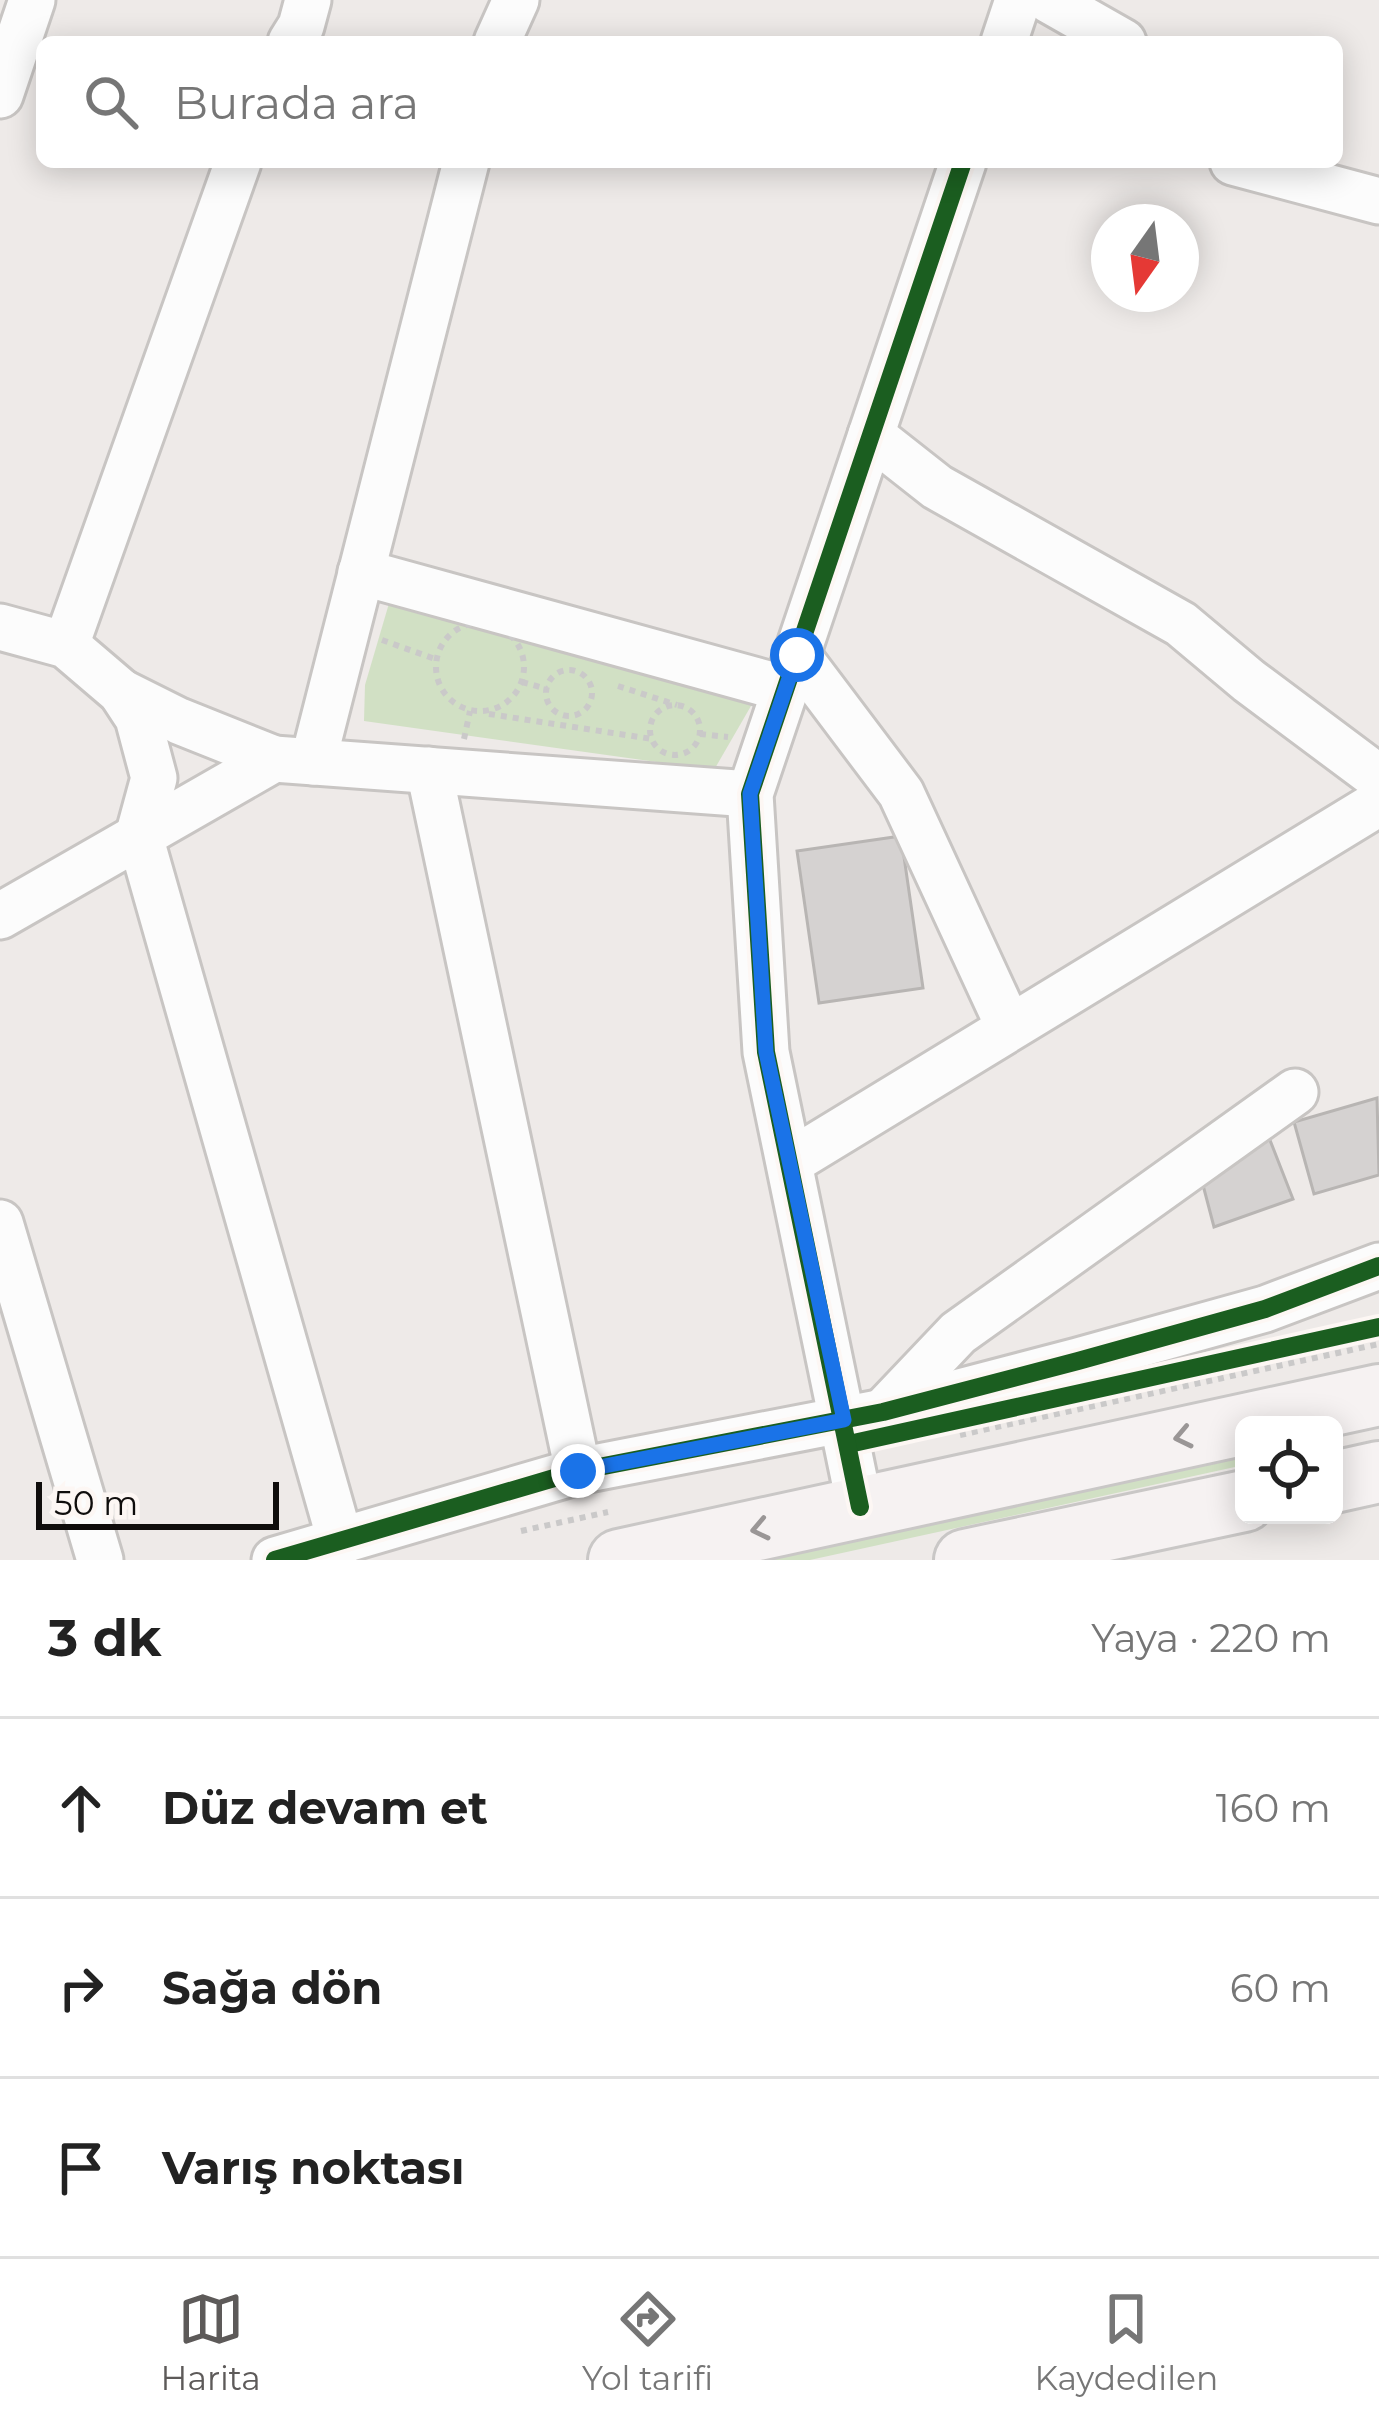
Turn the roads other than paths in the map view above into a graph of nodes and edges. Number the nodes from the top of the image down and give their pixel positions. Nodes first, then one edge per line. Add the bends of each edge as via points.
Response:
1 (32, 0) edge
2 (308, 0) edge
3 (515, 0) edge
4 (1018, 0) edge
5 (1049, 0) edge
6 (293, 36) edge
7 (499, 36) edge
8 (1006, 36) edge
9 (1112, 36) edge
10 (0, 95) edge
11 (236, 168) edge
12 (464, 168) edge
13 (961, 168) edge
14 (1255, 168) edge
15 (1379, 201) edge
16 (871, 435) junction
17 (362, 572) junction
18 (0, 627) edge
19 (66, 645) junction
20 (791, 672) junction
21 (121, 692) junction
22 (294, 760) junction
23 (429, 770) junction
24 (1379, 778) edge
25 (750, 794) junction
26 (1379, 803) edge
27 (139, 833) junction
28 (0, 916) edge
29 (1009, 1027) junction
30 (1295, 1092) dead end
31 (790, 1162) junction
32 (0, 1223) edge
33 (1379, 1266) edge
34 (1379, 1394) edge
35 (864, 1416) junction
36 (578, 1471) junction
37 (1379, 1472) edge
38 (1343, 1480) edge
39 (1235, 1503) edge
40 (860, 1507) junction
41 (341, 1543) junction
42 (100, 1560) edge
43 (275, 1560) edge
44 (619, 1560) edge
45 (964, 1560) edge

1 - 10 street
2 - 6 street
3 - 7 street
4 - 8 street
5 - 9 street
11 - 19 street
12 - 17 street
13 - 16 street
14 - 15 street
16 - 20 street
16 - 24 street via 938,487 1181,624
17 - 20 street
17 - 22 street
18 - 19 street
19 - 21 street
20 - 25 street
20 - 29 street via 901,793
21 - 22 street
21 - 27 street via 138,718 154,778
22 - 23 street
22 - 27 street
23 - 25 street
23 - 36 street
25 - 31 street via 766,1052
26 - 29 street
27 - 28 street
27 - 41 street
29 - 31 street
30 - 35 street via 958,1333
31 - 35 street
32 - 42 street
33 - 35 street via 1265,1309
34 -> 40 main road
35 - 36 street
35 - 40 street
36 - 41 street
37 - 38 main road
39 - 45 main road
40 -> 44 main road
41 - 43 street

